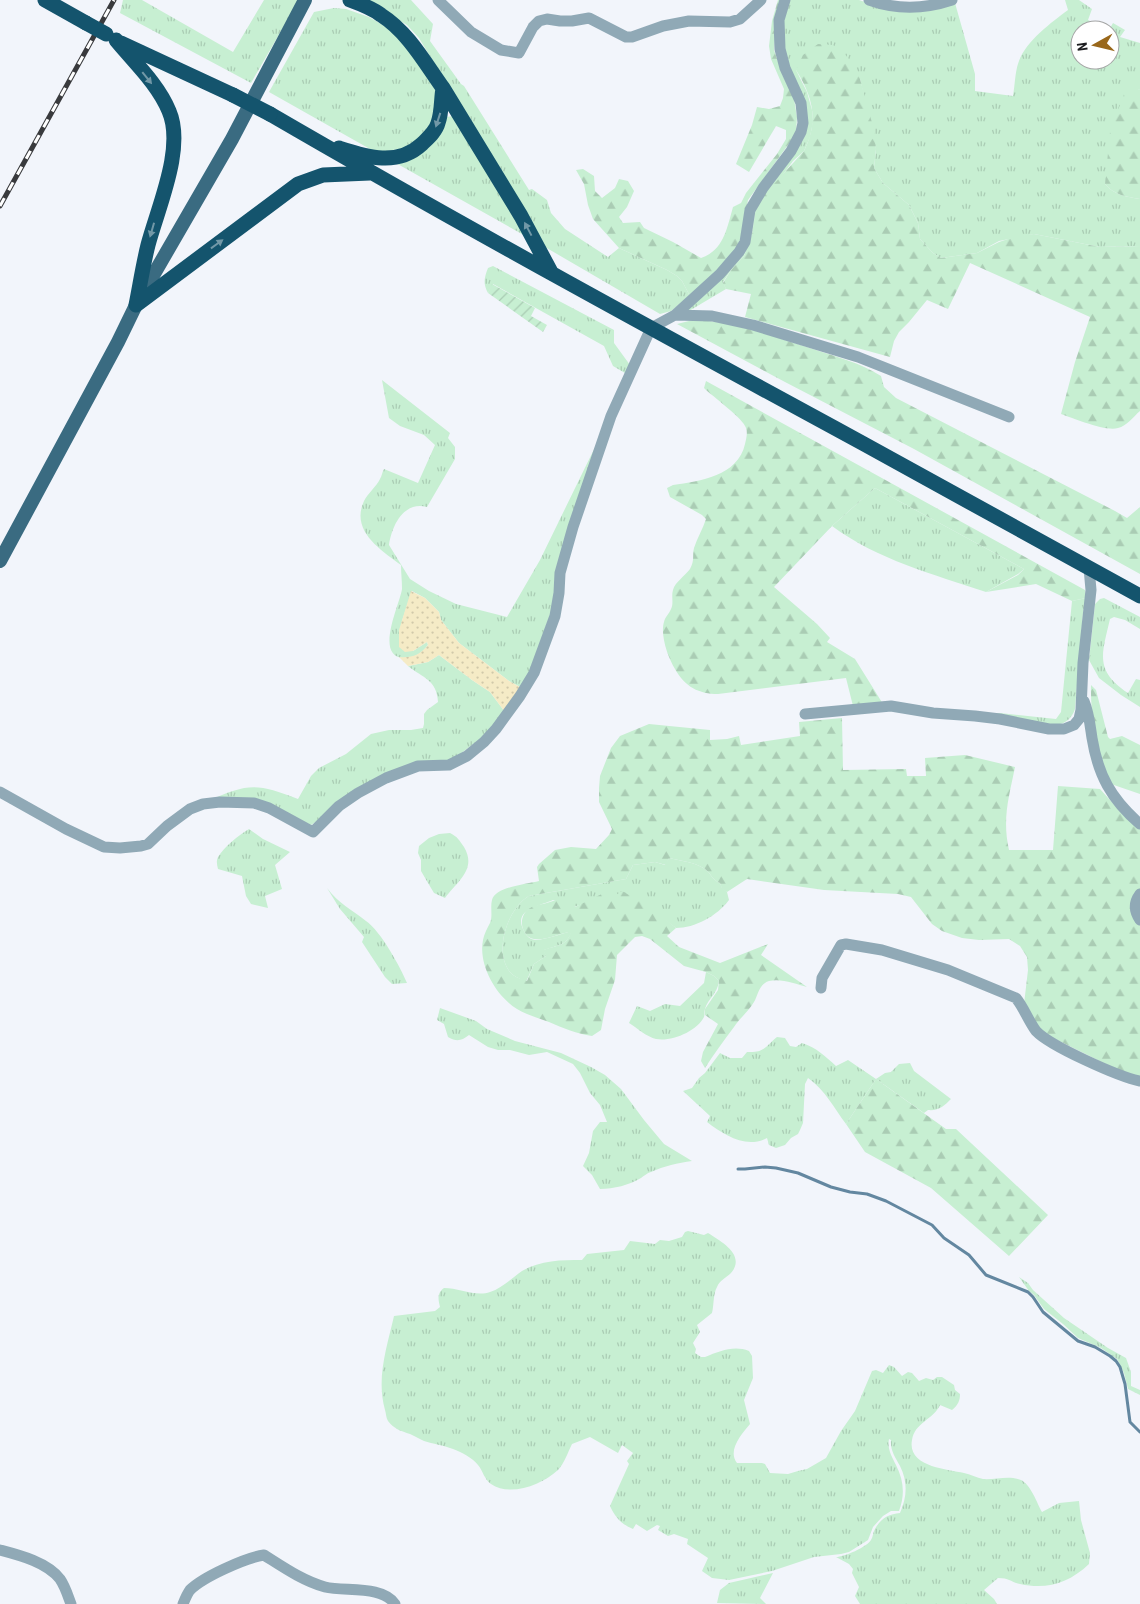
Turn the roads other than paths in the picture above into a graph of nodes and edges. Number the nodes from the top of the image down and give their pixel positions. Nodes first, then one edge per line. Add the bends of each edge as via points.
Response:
1 (45, 0) edge
2 (305, 0) edge
3 (350, 0) edge
4 (438, 0) edge
5 (761, 0) edge
6 (785, 0) edge
7 (869, 0) edge
8 (952, 0) edge
9 (111, 37) junction
10 (443, 88) junction
11 (319, 143) junction
12 (370, 173) junction
13 (551, 272) junction
14 (136, 305) junction
15 (675, 315) junction
16 (651, 328) junction
17 (1009, 417) dead end
18 (0, 561) edge
19 (1089, 568) junction
20 (1140, 596) edge
21 (1082, 697) junction
22 (805, 714) dead end
23 (0, 792) edge
24 (1140, 824) edge
25 (1140, 894) edge
26 (1140, 920) edge
27 (821, 988) dead end
28 (1140, 1081) edge
29 (0, 1550) edge
30 (72, 1604) edge
31 (183, 1604) edge
32 (395, 1604) edge

1 - 9 highway, bridge
2 - 14 main road via 232,139
3 - 10 highway via 382,15 398,28
4 - 5 street via 471,32 501,50 519,53 533,27 538,21 547,19 572,21 589,18 632,37 683,22 730,22 740,19
6 - 15 street via 779,20 780,49 801,103 801,132 750,210 745,242 739,252
7 - 8 street via 912,8
9 - 11 highway, bridge via 233,95
9 -> 14 highway via 161,96 174,126 171,166 148,246
10 -> 11 highway via 438,124 427,140 410,152 389,158 371,158
13 -> 10 highway
11 - 12 highway
12 - 13 highway
14 -> 12 highway via 298,184 323,175
13 - 16 highway
14 - 18 main road
15 - 16 street
15 - 17 street via 712,316 753,325 858,357
16 - 19 highway
16 - 23 street via 611,416 573,527 560,573 555,616 534,673 496,729 466,756 449,764 418,766 386,778 339,806 313,832 254,803 220,802 190,809 148,844 120,848 104,848 81,838
19 - 20 highway
19 - 21 street via 1091,590
21 - 22 street via 1079,719 1064,730 891,706
21 - 24 street via 1088,710 1103,778 1111,794
25 - 26 street via 1135,907
27 - 28 street via 822,978 841,945 882,950 948,970 1016,998 1030,1023 1051,1042 1119,1075
29 - 30 street via 29,1559 53,1572
31 - 32 street via 190,1591 206,1578 254,1556 264,1555 291,1572 327,1588 374,1592

